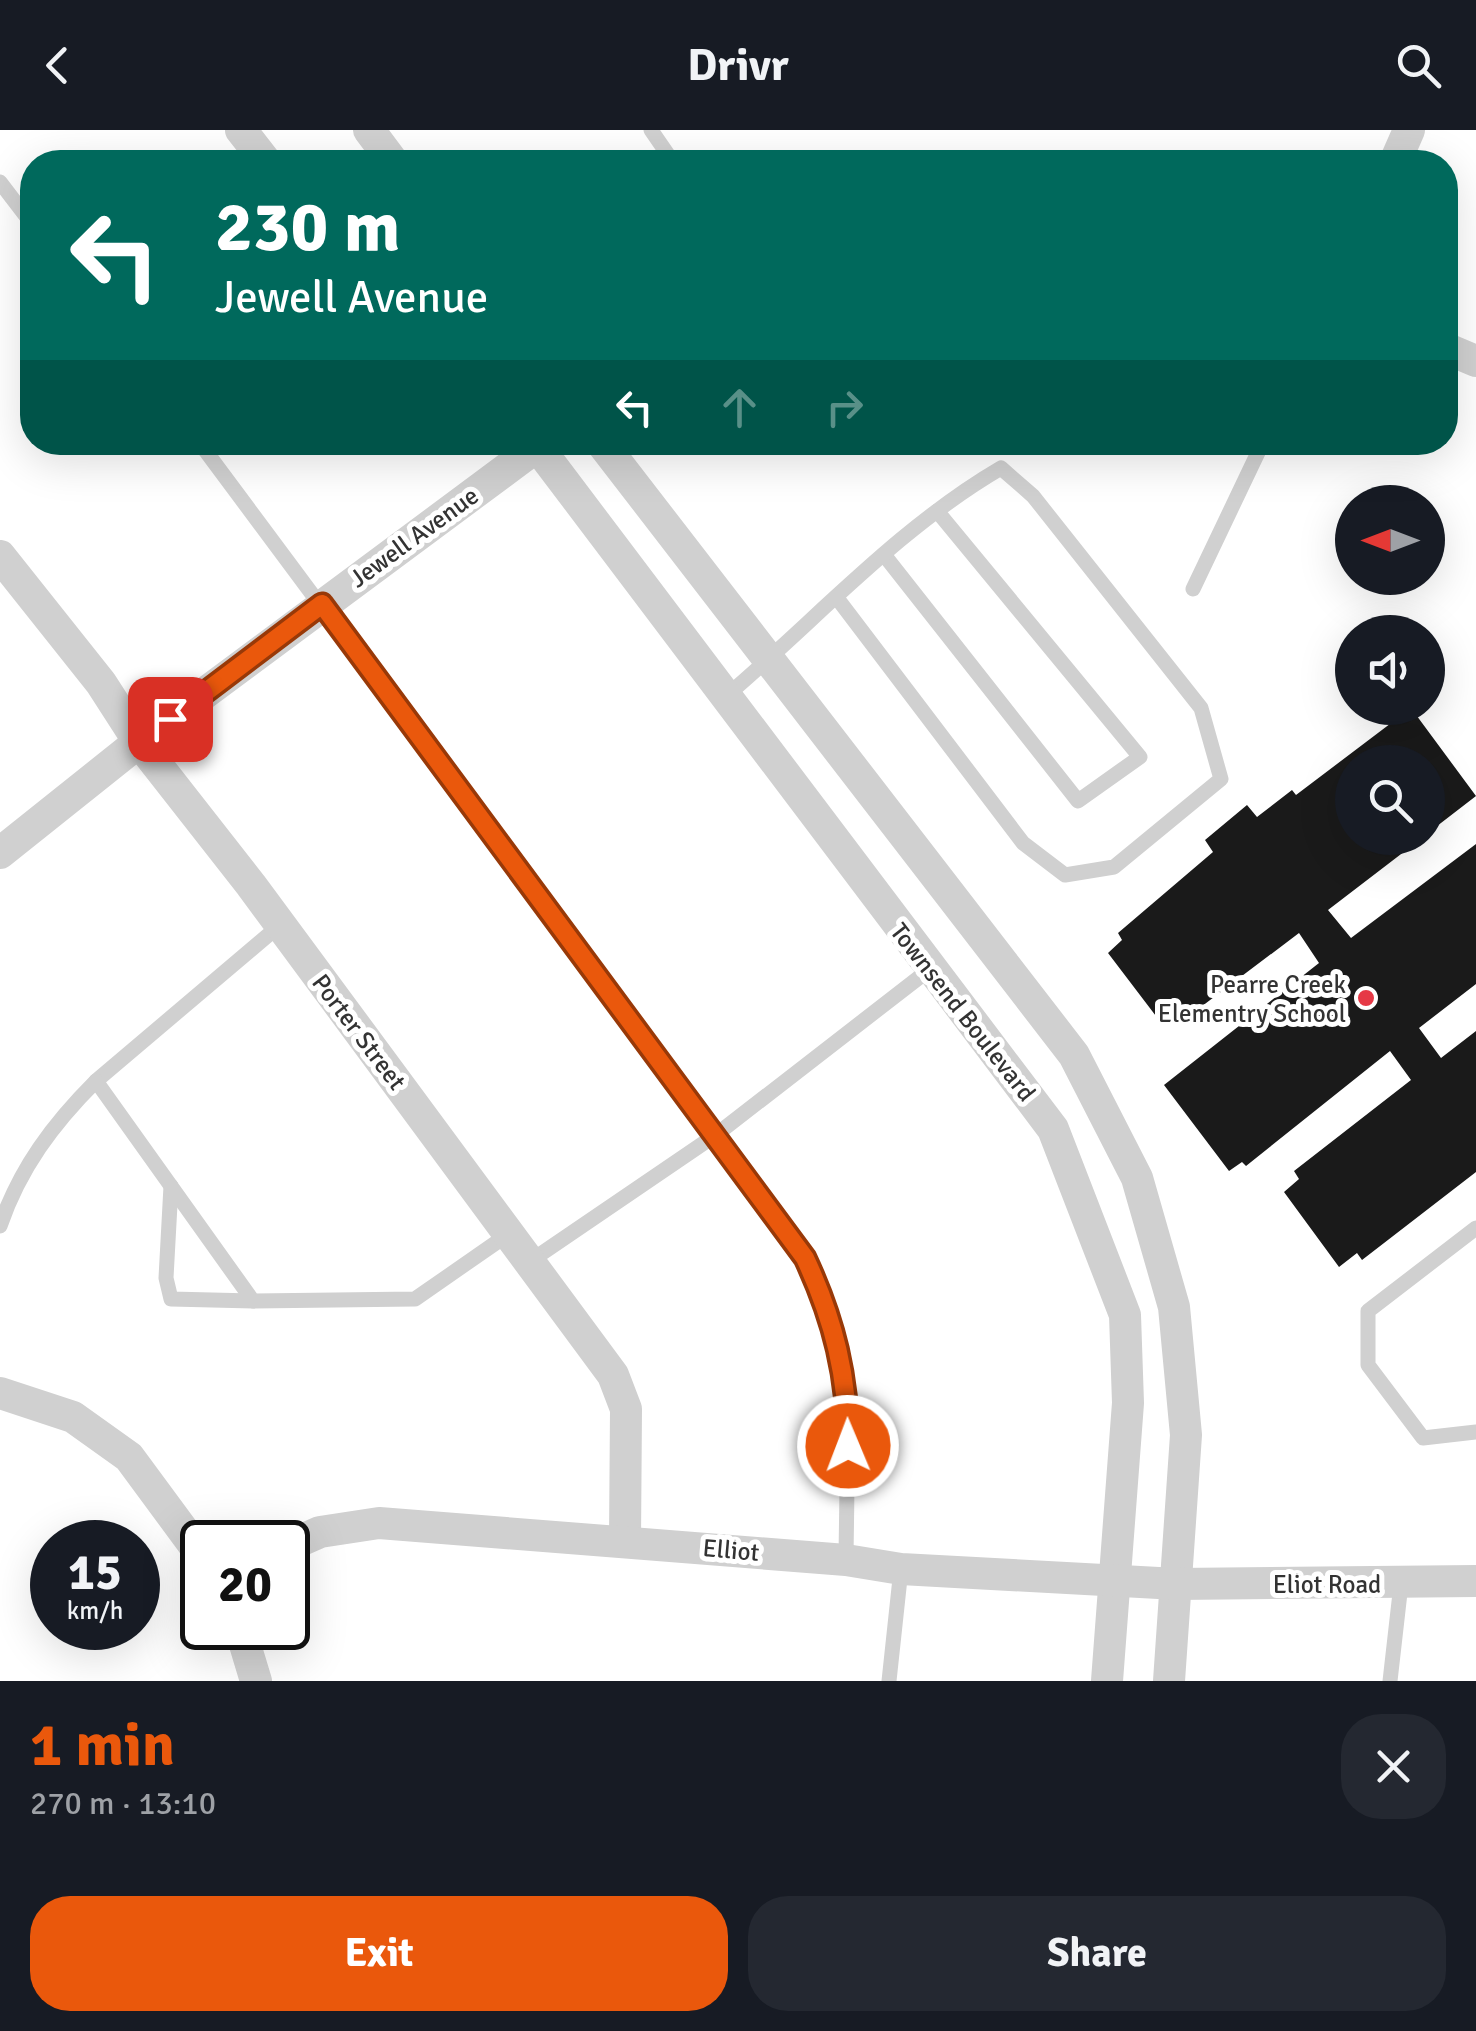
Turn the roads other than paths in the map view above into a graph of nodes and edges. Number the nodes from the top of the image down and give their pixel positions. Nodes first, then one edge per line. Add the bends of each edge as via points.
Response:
1 (240, 130) edge
2 (256, 150) edge
3 (0, 182) edge
4 (20, 208) edge
5 (209, 455) edge
6 (523, 455) edge
7 (546, 455) edge
8 (611, 455) edge
9 (1257, 455) edge
10 (937, 511) junction
11 (0, 556) edge
12 (886, 556) junction
13 (1193, 589) dead end
14 (837, 598) junction
15 (322, 604) junction
16 (770, 659) junction
17 (724, 698) junction
18 (139, 742) junction
19 (0, 853) edge
20 (280, 925) junction
21 (930, 969) junction
22 (96, 1081) junction
23 (718, 1134) junction
24 (171, 1186) junction
25 (0, 1226) edge
26 (1476, 1228) edge
27 (510, 1233) junction
28 (532, 1260) junction
29 (254, 1301) junction
30 (0, 1393) edge
31 (1476, 1432) edge
32 (180, 1526) edge
33 (310, 1536) edge
34 (625, 1542) junction
35 (846, 1560) junction
36 (901, 1569) junction
37 (1117, 1582) junction
38 (1476, 1582) edge
39 (1177, 1584) junction
40 (1401, 1584) junction
41 (247, 1650) edge
42 (256, 1681) edge
43 (888, 1681) edge
44 (1108, 1681) edge
45 (1169, 1681) edge
46 (1390, 1681) edge

1 - 2 street
3 - 4 lane
5 - 15 lane
6 - 15 street, Jewell Avenue
7 - 17 street, Townsend Boulevard
8 - 16 street
9 - 13 lane
10 - 12 lane
10 - 12 lane via 1140,757 1078,800
10 - 14 lane via 1001,468 1033,496 1201,708 1222,779 1114,867 1065,875 1023,843
11 - 18 street, Porter Street
12 - 14 lane
14 - 16 lane
15 - 18 street, Jewell Avenue
15 - 23 lane
16 - 17 lane
16 - 39 street via 1074,1055 1137,1178 1174,1307 1186,1435
17 - 21 street, Townsend Boulevard
18 - 19 street, Jewell Avenue
18 - 20 street, Porter Street
20 - 22 lane
20 - 27 street, Porter Street
21 - 23 lane
21 - 37 street, Townsend Boulevard via 1053,1129 1125,1315 1128,1403
22 - 24 lane
22 - 25 lane via 59,1117 14,1184
23 - 28 lane
23 - 35 lane via 805,1258 827,1306 848,1408
24 - 29 lane
24 - 29 lane via 171,1299
26 - 31 lane via 1368,1312 1368,1365 1424,1438
27 - 28 street, Porter Street
27 - 29 lane via 416,1299
28 - 34 street, Porter Street via 613,1375 626,1409
30 - 32 street via 72,1417 129,1456
33 - 34 street, Elliot via 378,1523
34 - 35 street, Elliot
35 - 36 street, Elliot
36 - 37 street, Elliot
36 - 43 lane
37 - 39 street, Elliot
37 - 44 street, Townsend Boulevard
38 - 40 street, Eliot Road
39 - 40 street, Eliot Road
39 - 45 street
40 - 46 lane
41 - 42 street

